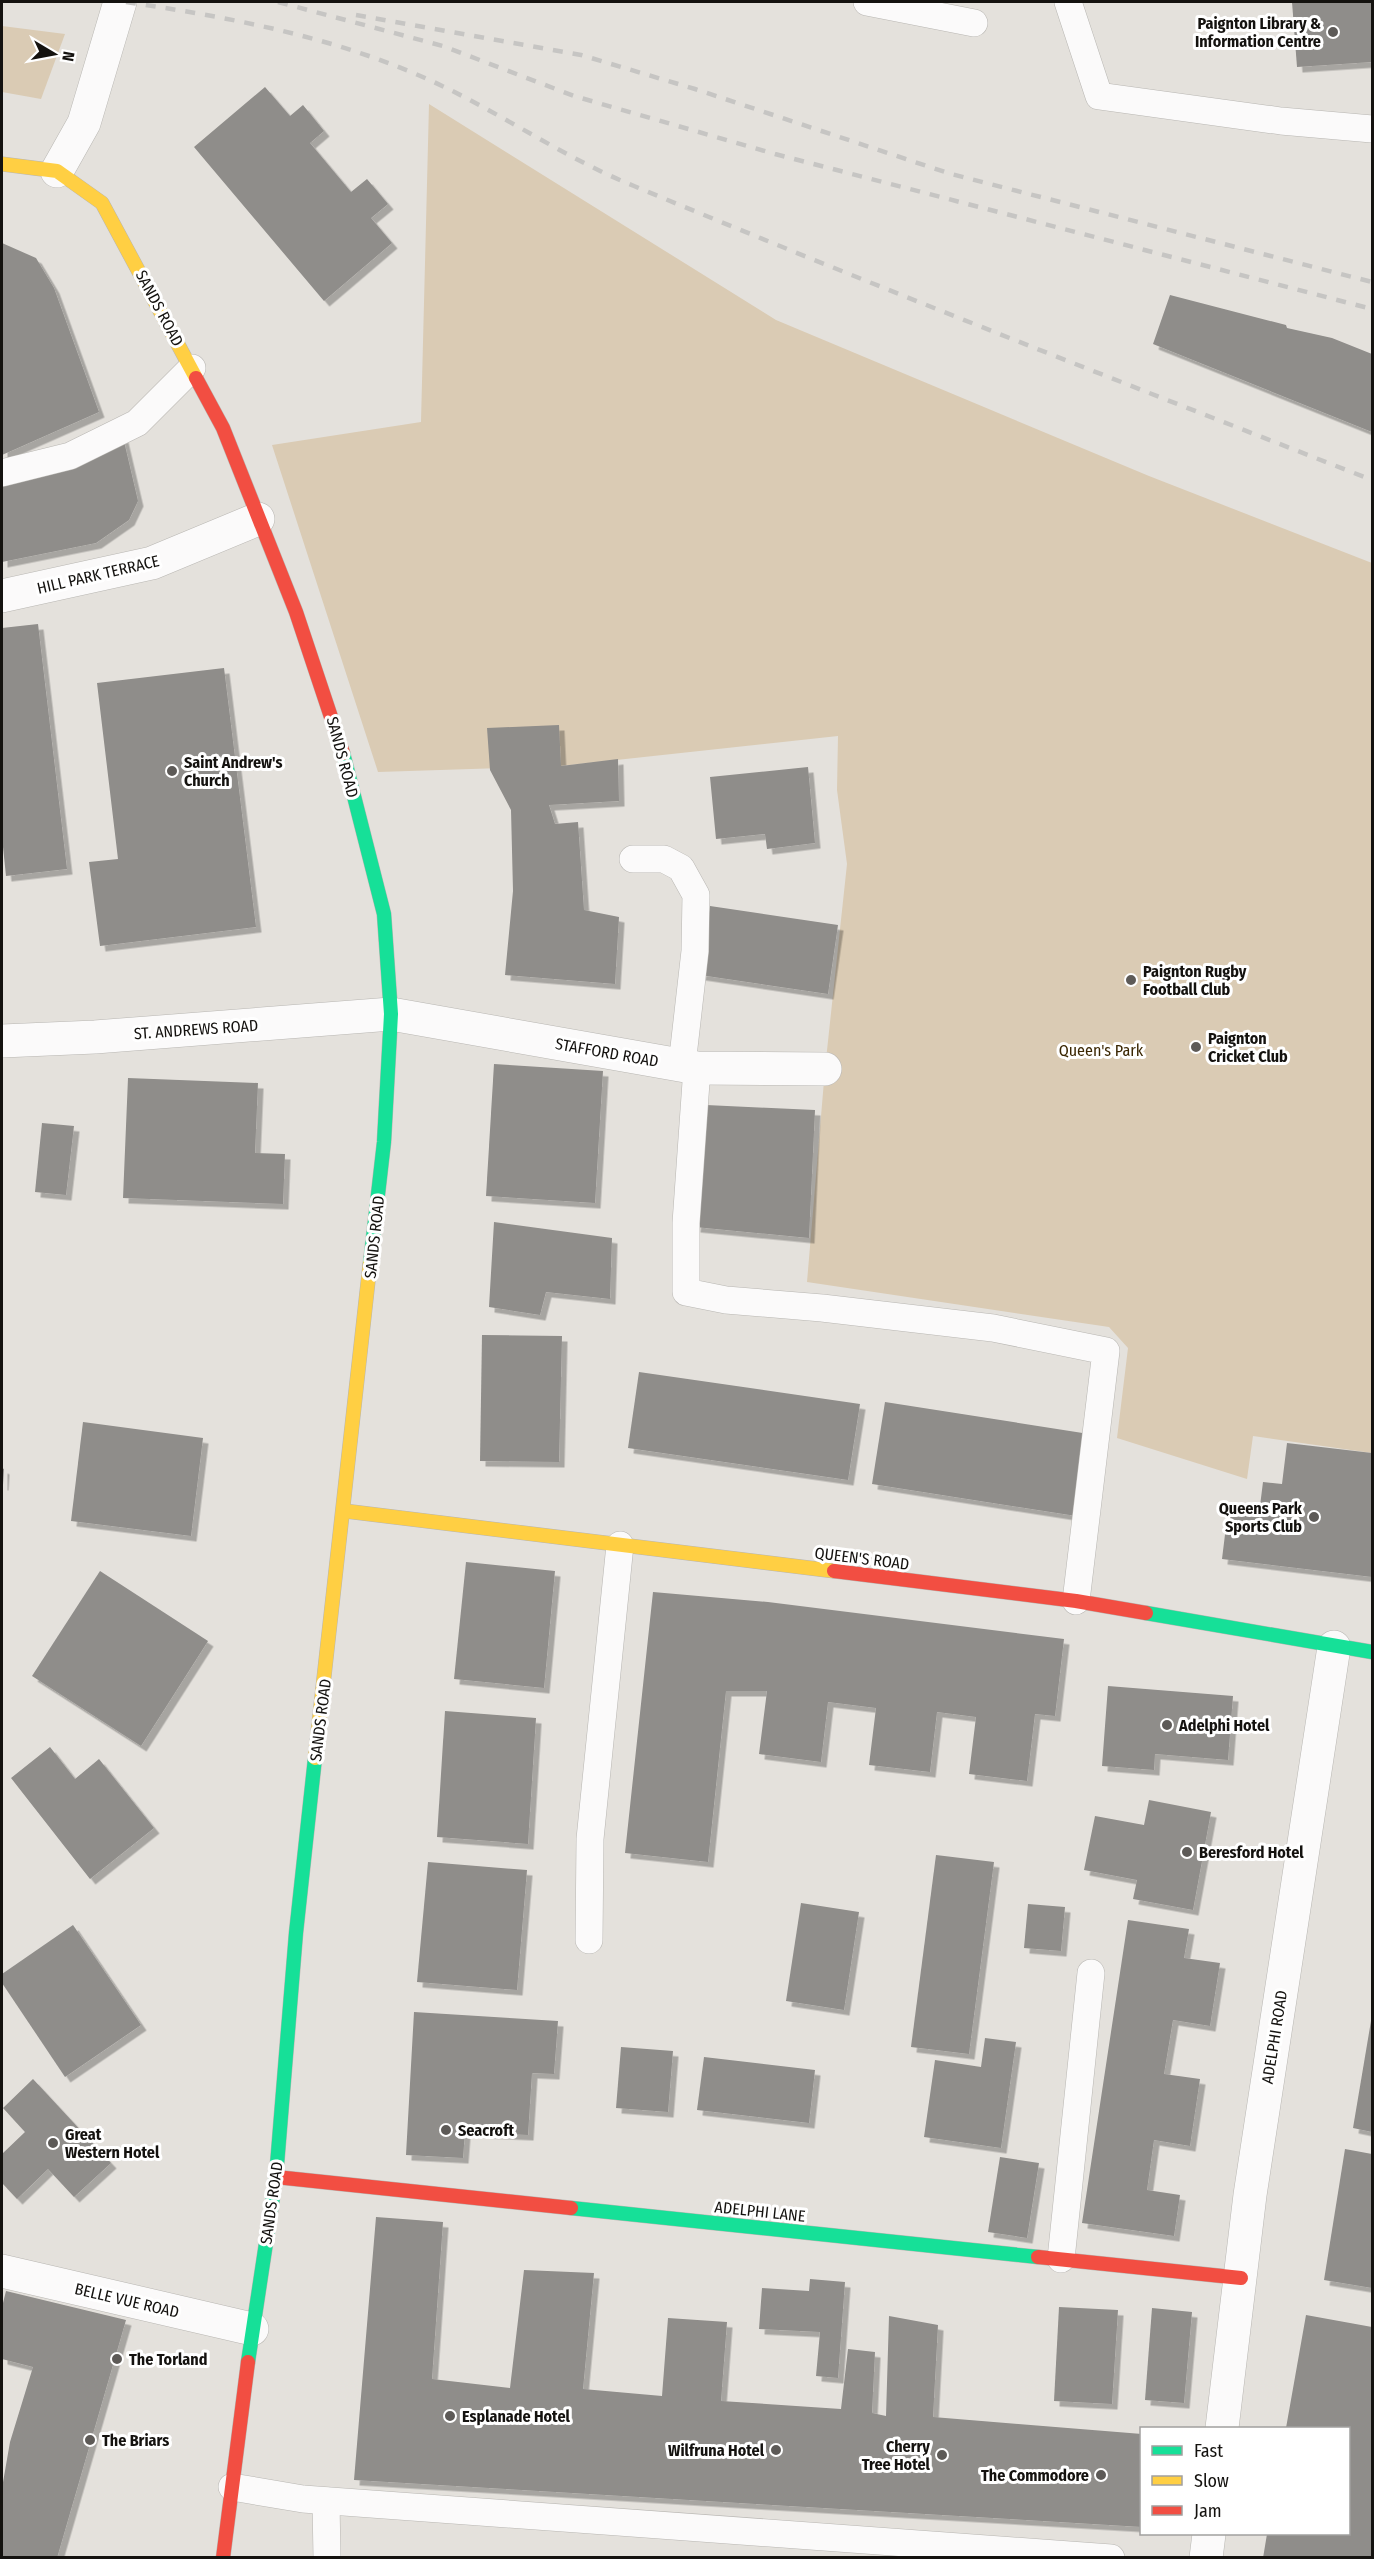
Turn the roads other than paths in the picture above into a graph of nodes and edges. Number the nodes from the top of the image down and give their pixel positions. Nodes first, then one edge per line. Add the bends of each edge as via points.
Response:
1 (120, 2) edge
2 (1068, 2) edge
3 (882, 3) edge
4 (974, 23) dead end
5 (1372, 129) edge
6 (2, 164) edge
7 (57, 171) junction
8 (192, 369) junction
9 (2, 473) edge
10 (258, 519) junction
11 (2, 596) edge
12 (633, 859) dead end
13 (391, 1014) junction
14 (2, 1041) edge
15 (690, 1067) junction
16 (825, 1069) dead end
17 (345, 1511) junction
18 (620, 1545) junction
19 (1076, 1601) junction
20 (1334, 1647) junction
21 (1372, 1652) edge
22 (589, 1940) dead end
23 (1091, 1973) dead end
24 (276, 2177) junction
25 (1060, 2259) junction
26 (2, 2271) edge
27 (1241, 2278) junction
28 (252, 2329) junction
29 (1222, 2427) edge
30 (232, 2487) junction
31 (326, 2501) junction
32 (1209, 2535) edge
33 (223, 2558) edge
34 (327, 2558) edge
35 (1111, 2558) edge
36 (1206, 2558) edge

1 - 7 street via 84,123
2 - 5 lane via 1099,96
3 - 4 lane
6 - 7 main road
7 - 8 main road, SANDS ROAD via 102,203
8 - 9 lane via 137,423 70,456
8 - 10 main road, SANDS ROAD via 223,428
10 - 11 street, HILL PARK TERRACE via 152,564
10 - 13 main road, SANDS ROAD via 338,732 384,914
12 - 15 lane via 664,859 681,868 696,895
13 - 14 street, ST. ANDREWS ROAD
13 - 15 street, STAFFORD ROAD
13 - 17 main road, SANDS ROAD via 384,1142
15 - 16 street, STAFFORD ROAD
15 - 19 lane via 686,1292 726,1300 993,1328 1106,1351
17 - 18 main road, QUEEN'S ROAD
17 - 24 main road, SANDS ROAD via 298,1921
18 - 19 main road, QUEEN'S ROAD
18 - 22 lane via 590,1839
19 - 20 main road, QUEEN'S ROAD
20 - 21 main road, QUEEN'S ROAD
20 - 27 street, ADELPHI ROAD via 1250,2195
23 - 25 lane
24 - 25 main road, ADELPHI LANE
24 - 28 main road, SANDS ROAD
25 - 27 main road, ADELPHI LANE
26 - 28 street, BELLE VUE ROAD
27 - 29 street, ADELPHI ROAD
28 - 30 main road, SANDS ROAD
30 - 31 lane
30 - 33 main road, SANDS ROAD
31 - 34 lane
31 - 35 lane
32 - 36 street

